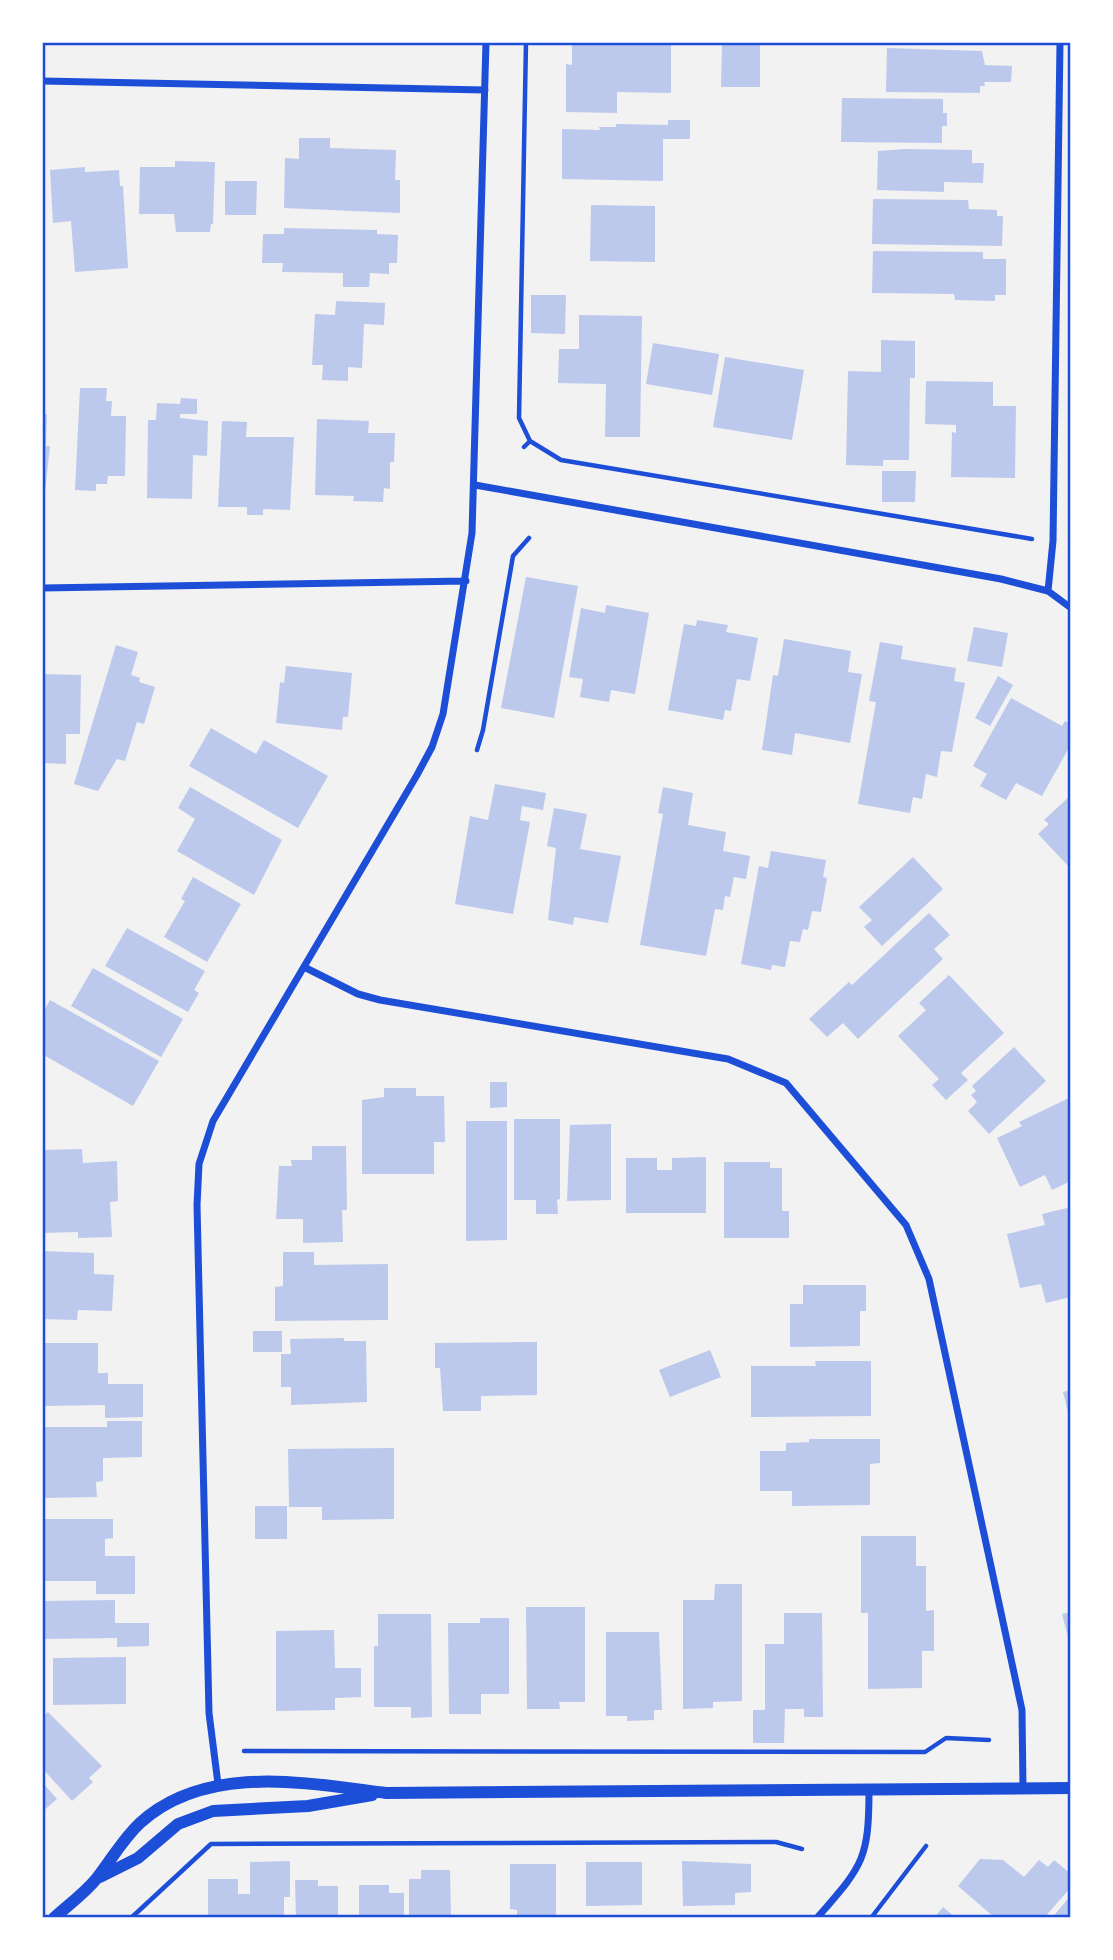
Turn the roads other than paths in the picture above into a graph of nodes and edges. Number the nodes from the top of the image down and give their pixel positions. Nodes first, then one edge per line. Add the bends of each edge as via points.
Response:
1 (486, 42) edge
2 (1060, 42) edge
3 (1060, 56) junction
4 (1071, 58) edge
5 (42, 81) edge
6 (485, 90) junction
7 (475, 485) junction
8 (466, 580) junction
9 (42, 588) edge
10 (1048, 591) junction
11 (1071, 608) edge
12 (304, 967) junction
13 (218, 1784) junction
14 (1023, 1788) junction
15 (1071, 1788) edge
16 (869, 1790) junction
17 (386, 1793) junction
18 (97, 1878) junction
19 (54, 1918) edge
20 (817, 1918) edge

1 - 6 street
2 - 3 street
3 - 4 street
3 - 10 street via 1053,550
5 - 6 street
6 - 7 street
7 - 8 street
7 - 10 street
8 - 9 street
8 - 12 street via 443,714 432,747
10 - 11 street
12 - 13 street via 214,1121 200,1164 197,1205 209,1713
12 - 14 street via 380,1000 728,1059 786,1083 906,1225 929,1279 1022,1710
13 - 17 street via 304,1783
13 - 18 street via 154,1812 118,1845
14 - 15 street
14 - 16 street
16 - 17 street
16 - 20 street via 861,1864
17 - 18 street via 308,1806 213,1811 178,1824 138,1858
18 - 19 street

